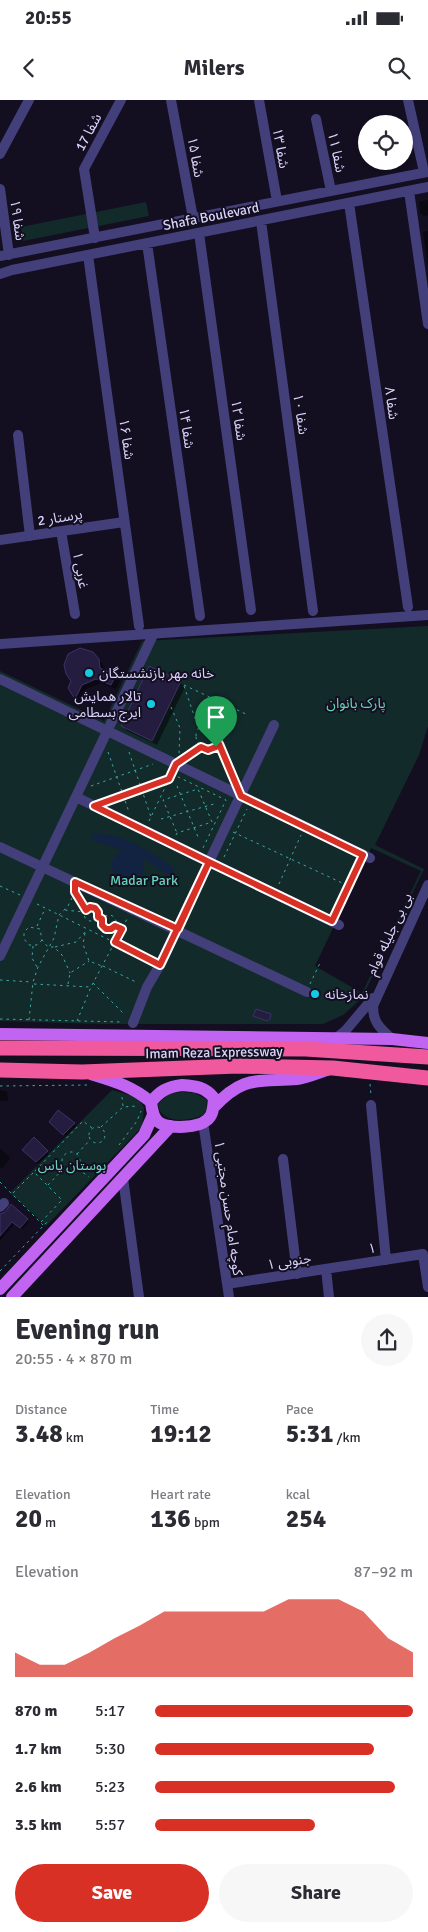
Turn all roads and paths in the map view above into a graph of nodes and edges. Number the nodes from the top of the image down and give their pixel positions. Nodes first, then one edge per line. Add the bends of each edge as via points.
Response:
1 (29, 100) edge
2 (121, 100) edge
3 (171, 100) edge
4 (259, 100) edge
5 (408, 100) edge
6 (316, 119) dead end
7 (0, 154) edge
8 (426, 172) edge
9 (428, 188) edge
10 (0, 189) edge
11 (332, 191) junction
12 (408, 191) junction
13 (277, 202) junction
14 (349, 203) junction
15 (193, 218) junction
16 (261, 221) junction
17 (199, 233) junction
18 (95, 238) junction
19 (148, 243) junction
20 (5, 255) edge
21 (88, 255) junction
22 (0, 274) edge
23 (428, 324) edge
24 (18, 435) dead end
25 (124, 522) junction
26 (61, 531) junction
27 (30, 536) junction
28 (0, 540) edge
29 (408, 607) dead end
30 (251, 610) dead end
31 (313, 611) dead end
32 (75, 614) dead end
33 (428, 615) edge
34 (200, 616) dead end
35 (139, 626) dead end
36 (152, 635) junction
37 (0, 644) edge
38 (0, 679) edge
39 (171, 707) dead end
40 (236, 710) junction
41 (248, 715) dead end
42 (274, 725) dead end
43 (217, 726) junction
44 (199, 728) junction
45 (105, 735) junction
46 (124, 739) junction
47 (219, 744) junction
48 (201, 747) junction
49 (166, 759) junction
50 (174, 769) junction
51 (135, 770) junction
52 (116, 777) junction
53 (169, 779) junction
54 (177, 786) dead end
55 (141, 789) junction
56 (77, 794) junction
57 (180, 795) junction
58 (123, 796) junction
59 (241, 796) junction
60 (160, 798) junction
61 (163, 800) junction
62 (251, 801) junction
63 (214, 804) dead end
64 (94, 806) junction
65 (205, 806) junction
66 (187, 811) junction
67 (170, 816) junction
68 (151, 818) junction
69 (161, 819) dead end
70 (212, 822) junction
71 (214, 824) junction
72 (133, 825) junction
73 (306, 827) junction
74 (194, 828) junction
75 (225, 829) junction
76 (145, 831) junction
77 (236, 834) junction
78 (176, 835) dead end
79 (198, 837) dead end
80 (182, 839) dead end
81 (196, 845) dead end
82 (0, 846) edge
83 (367, 857) joint
84 (290, 859) junction
85 (209, 862) junction
86 (42, 867) junction
87 (220, 867) junction
88 (428, 885) edge
89 (0, 886) edge
90 (348, 886) junction
91 (75, 887) junction
92 (355, 889) dead end
93 (274, 893) junction
94 (27, 899) junction
95 (132, 907) junction
96 (45, 908) junction
97 (65, 910) junction
98 (85, 911) junction
99 (59, 915) junction
100 (98, 917) junction
101 (102, 919) junction
102 (335, 923) joint
103 (37, 926) junction
104 (115, 926) junction
105 (87, 929) junction
106 (122, 929) junction
107 (178, 929) junction
108 (85, 933) junction
109 (42, 940) junction
110 (115, 942) junction
111 (33, 946) junction
112 (48, 947) junction
113 (54, 947) junction
114 (0, 956) edge
115 (89, 961) junction
116 (320, 963) dead end
117 (160, 965) junction
118 (102, 966) junction
119 (38, 967) junction
120 (70, 973) junction
121 (0, 980) edge
122 (34, 983) junction
123 (93, 984) junction
124 (68, 985) junction
125 (91, 987) junction
126 (147, 987) junction
127 (307, 992) joint
128 (376, 996) junction
129 (0, 1019) edge
130 (29, 1020) junction
131 (76, 1021) junction
132 (133, 1023) junction
133 (0, 1034) edge
134 (335, 1038) junction
135 (392, 1039) junction
136 (44, 1042) junction
137 (428, 1043) edge
138 (0, 1048) edge
139 (306, 1049) junction
140 (428, 1057) edge
141 (333, 1068) junction
142 (0, 1070) edge
143 (82, 1072) junction
144 (370, 1073) junction
145 (428, 1078) edge
146 (94, 1085) dead end
147 (0, 1086) edge
148 (124, 1093) dead end
149 (137, 1100) dead end
150 (371, 1105) joint
151 (123, 1107) junction
152 (148, 1108) junction
153 (213, 1108) junction
154 (203, 1122) junction
155 (171, 1126) junction
156 (92, 1128) junction
157 (101, 1128) junction
158 (150, 1139) junction
159 (90, 1140) junction
160 (115, 1150) dead end
161 (77, 1154) junction
162 (283, 1160) dead end
163 (64, 1167) junction
164 (78, 1168) junction
165 (34, 1172) junction
166 (90, 1178) dead end
167 (123, 1178) junction
168 (0, 1182) edge
169 (48, 1185) junction
170 (12, 1194) junction
171 (51, 1218) dead end
172 (41, 1222) junction
173 (44, 1225) junction
174 (386, 1260) junction
175 (326, 1269) junction
176 (0, 1271) edge
177 (297, 1274) junction
178 (227, 1284) junction
179 (428, 1287) edge
180 (0, 1288) edge
181 (12, 1297) edge
182 (139, 1297) edge
183 (229, 1297) edge
184 (329, 1297) edge

1 - 7 street
2 - 18 street, شفا 17 via 84,169
3 - 15 street, شفا ۱۵
4 - 13 street, شفا ۱۳
5 - 8 street
6 - 11 street, شفا ۱۱
8 - 11 street, Shafa Boulevard
9 - 12 street, Shafa Boulevard
10 - 20 street, شفا ۱۹
11 - 13 street, Shafa Boulevard
12 - 14 street, Shafa Boulevard
12 - 23 street
13 - 15 street, Shafa Boulevard
14 - 16 street, Shafa Boulevard
14 - 29 street, شفا ۸
15 - 18 street, Shafa Boulevard
16 - 17 street, Shafa Boulevard
16 - 31 street, شفا ۱۰
17 - 19 street, Shafa Boulevard
17 - 30 street, شفا ۱۲
18 - 20 street, Shafa Boulevard
19 - 21 street, Shafa Boulevard
19 - 34 street, شفا ۱۴
21 - 22 street, Shafa Boulevard
21 - 25 street, شفا ۱۶
24 - 27 street
25 - 26 street, پرستار 2
25 - 35 street, شفا ۱۶
26 - 27 street, پرستار 2
26 - 32 street, ۱ غربی
27 - 28 street, پرستار 2
33 - 36 street
36 - 37 street
36 - 45 street
38 - 45 street
39 - 50 path via 181,735
40 - 41 path
40 - 43 path
40 - 44 path via 184,685
42 - 59 street
43 - 44 path via 205,724
43 - 47 path via 222,733
44 - 48 path via 196,736
45 - 46 street
45 - 52 path
45 - 56 street
46 - 49 street
46 - 51 path
47 - 48 path via 208,750
47 - 59 path
48 - 50 path
49 - 50 street
49 - 51 path
50 - 53 path
50 - 59 street
50 - 71 path via 226,800
51 - 52 path
51 - 55 path
52 - 56 path
52 - 58 path
53 - 55 path
53 - 60 path
54 - 57 path
55 - 58 path
55 - 68 path
56 - 64 street
56 - 86 street
57 - 61 path
57 - 65 path via 198,789
57 - 66 path
58 - 64 path
58 - 72 path
59 - 62 street
59 - 75 street
60 - 61 path
60 - 68 path
61 - 67 path
62 - 73 street
62 - 77 path
63 - 65 path
64 - 72 street
65 - 66 path
65 - 70 path
66 - 67 path
66 - 74 path
67 - 69 path
67 - 74 path via 177,833
68 - 76 path
70 - 71 path
70 - 74 path
71 - 75 path
71 - 81 path via 203,848
72 - 76 street
73 - 83 street
73 - 84 path
74 - 79 path
75 - 77 path
75 - 85 street
76 - 85 street
77 - 84 path
77 - 87 path
78 - 80 path
82 - 86 street
83 - 90 path
84 - 90 path
84 - 93 path
85 - 87 street
85 - 107 street
86 - 91 street
86 - 94 street
87 - 93 street
88 - 128 street, بی بی جلیله قوام
89 - 94 path
90 - 92 path
90 - 102 path
91 - 95 street
91 - 97 path
91 - 98 path
93 - 102 street
94 - 96 path
94 - 114 street
95 - 106 path
95 - 107 street
96 - 99 path
96 - 103 path
97 - 98 path
97 - 99 path
98 - 100 path via 88,920
98 - 100 path via 95,908
99 - 105 path
99 - 112 path via 57,930
100 - 101 path
101 - 104 path via 106,929
101 - 104 path via 112,916
103 - 109 path via 42,932
103 - 111 path via 29,926 24,932 26,943
104 - 106 path
105 - 108 path
105 - 110 path
106 - 110 path
107 - 117 street
107 - 127 street
108 - 113 path via 76,942
108 - 115 path via 83,944
109 - 111 path
109 - 112 path
110 - 117 path
110 - 118 path
111 - 119 path via 32,958
112 - 113 path
112 - 119 path
113 - 120 path
115 - 118 path
115 - 120 path
116 - 127 path
117 - 126 street
118 - 123 path
118 - 126 path
119 - 122 path
120 - 124 path
121 - 122 path
122 - 124 path
122 - 130 path
123 - 125 path
123 - 132 path
124 - 125 path
125 - 131 path
126 - 132 street
128 - 134 street
128 - 135 street via 372,1016 377,1026
129 - 130 path
130 - 131 path
131 - 132 path
133 - 136 main road
134 - 135 main road
134 - 136 main road
134 - 139 main road
135 - 137 main road
136 - 138 highway, Imam Reza Expressway
136 - 139 highway, Imam Reza Expressway
139 - 140 highway, Imam Reza Expressway
141 - 143 highway, Imam Reza Expressway via 238,1066
141 - 144 highway, Imam Reza Expressway
141 - 153 main road via 300,1079 256,1080 234,1088
142 - 143 highway, Imam Reza Expressway
143 - 152 main road via 136,1090
144 - 145 highway, Imam Reza Expressway
144 - 150 path
146 - 147 path
148 - 151 path
149 - 152 path
150 - 174 street
151 - 152 path
151 - 157 path
152 - 153 main road via 159,1092 167,1088 197,1086 214,1098
152 - 155 main road via 159,1123
152 - 158 main road
152 - 160 path via 142,1110
153 - 154 main road via 213,1113
154 - 155 main road
154 - 178 street, کوچه امام حسن مجتبی ۱
155 - 158 main road
156 - 157 path
156 - 159 path
156 - 165 path via 83,1121
157 - 159 path via 105,1134 102,1141
158 - 167 main road
158 - 180 main road
159 - 161 path
161 - 163 path via 66,1154 62,1159
161 - 164 path via 81,1162
162 - 177 street
163 - 164 path via 70,1170
163 - 169 path
164 - 166 path
165 - 169 path
165 - 170 path
167 - 181 main road
167 - 182 street
168 - 170 path
169 - 172 path via 62,1200
170 - 172 path
171 - 173 path
172 - 173 path
173 - 176 path
174 - 175 street, ۱‍
174 - 179 street, ۱‍ via 423,1254
175 - 177 street, ۱ جنوبی
175 - 184 street
177 - 178 street, ۱ جنوبی
178 - 183 street, کوچه امام حسن مجتبی ۱

